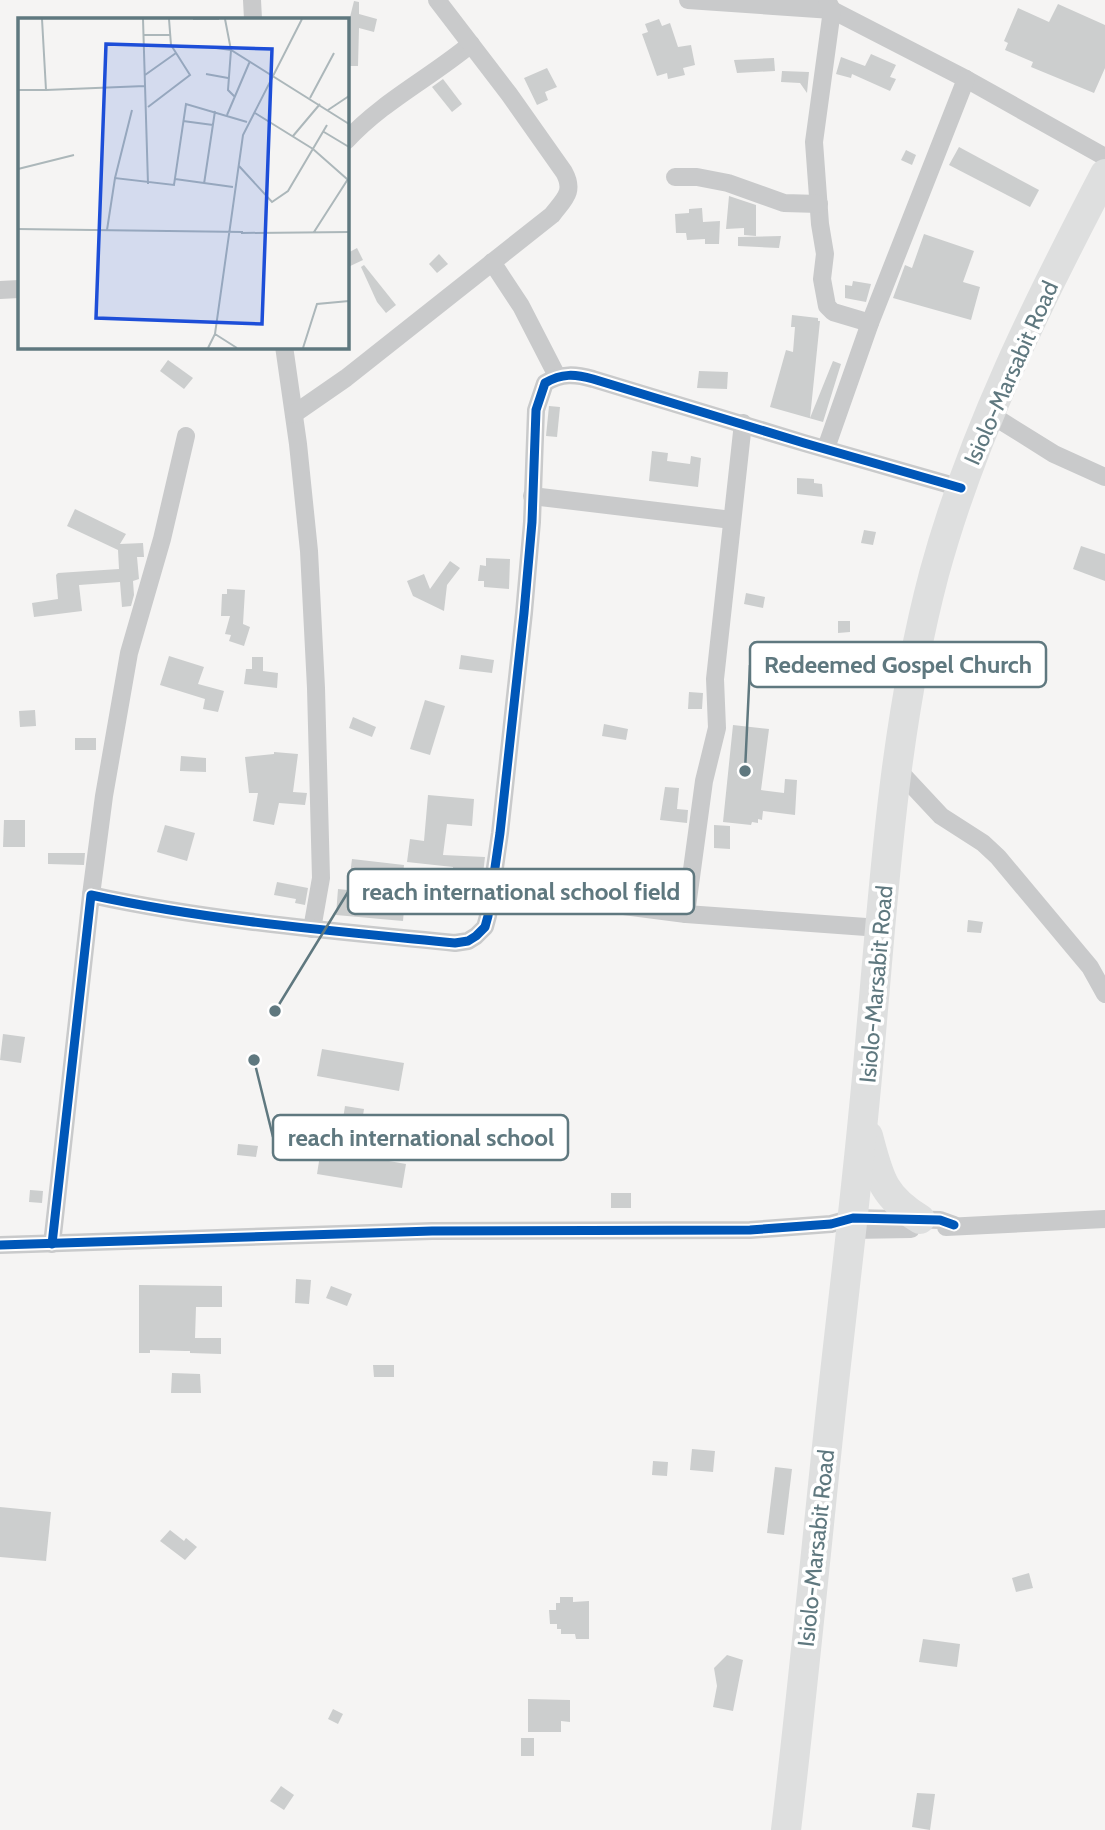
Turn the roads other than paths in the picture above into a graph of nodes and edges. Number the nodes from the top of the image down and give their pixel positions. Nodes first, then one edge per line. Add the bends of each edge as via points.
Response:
1 (252, 0) edge
2 (437, 0) edge
3 (688, 0) edge
4 (829, 5) edge
5 (253, 18) edge
6 (471, 44) junction
7 (966, 79) junction
8 (348, 139) edge
9 (1105, 157) edge
10 (1105, 174) edge
11 (675, 177) dead end
12 (819, 204) junction
13 (492, 262) junction
14 (18, 289) edge
15 (0, 290) edge
16 (870, 323) junction
17 (284, 348) edge
18 (556, 376) junction
19 (294, 414) junction
20 (989, 414) junction
21 (743, 423) junction
22 (186, 436) dead end
23 (826, 448) junction
24 (1105, 477) edge
25 (961, 488) junction
26 (533, 496) junction
27 (732, 520) junction
28 (898, 770) junction
29 (492, 889) junction
30 (91, 895) junction
31 (686, 914) junction
32 (880, 928) junction
33 (313, 929) junction
34 (1105, 995) edge
35 (863, 1119) junction
36 (920, 1219) junction
37 (1105, 1219) edge
38 (845, 1224) junction
39 (954, 1225) junction
40 (52, 1244) junction
41 (0, 1245) edge
42 (786, 1830) edge

1 - 5 street
2 - 6 street
3 - 4 street
4 - 7 street
4 - 12 street via 814,142
6 - 8 street via 390,100
6 - 13 street via 569,184 552,215
7 - 9 street
7 - 16 street
10 - 20 highway, Isiolo-Marsabit Road
11 - 12 street via 721,181 784,203
12 - 16 street via 827,306
13 - 18 street via 521,306
13 - 19 street via 346,379
14 - 15 street
16 - 23 street
17 - 19 street
18 - 21 street via 593,379
18 - 26 street via 545,383 536,410
19 - 33 street via 309,551 318,729 321,878
20 - 24 street via 1054,454
20 - 25 highway, Isiolo-Marsabit Road
21 - 23 street
21 - 27 street
22 - 30 street via 129,653
23 - 25 street
25 - 28 highway, Isiolo-Marsabit Road via 934,576
26 - 27 street
26 - 29 street
27 - 31 street via 715,679 717,728 704,781
28 - 32 highway, Isiolo-Marsabit Road
28 - 34 street via 941,816 998,857 1090,967
29 - 31 street
29 - 33 street via 485,927 468,941
30 - 33 street
30 - 40 street
31 - 32 street
32 - 35 highway, Isiolo-Marsabit Road
35 - 36 highway via 883,1185 899,1206
35 - 38 highway, Isiolo-Marsabit Road
36 - 38 street
36 - 39 street
37 - 39 street
38 - 39 street via 930,1229
38 - 40 street via 750,1230 432,1231
38 - 42 highway, Isiolo-Marsabit Road
40 - 41 street

